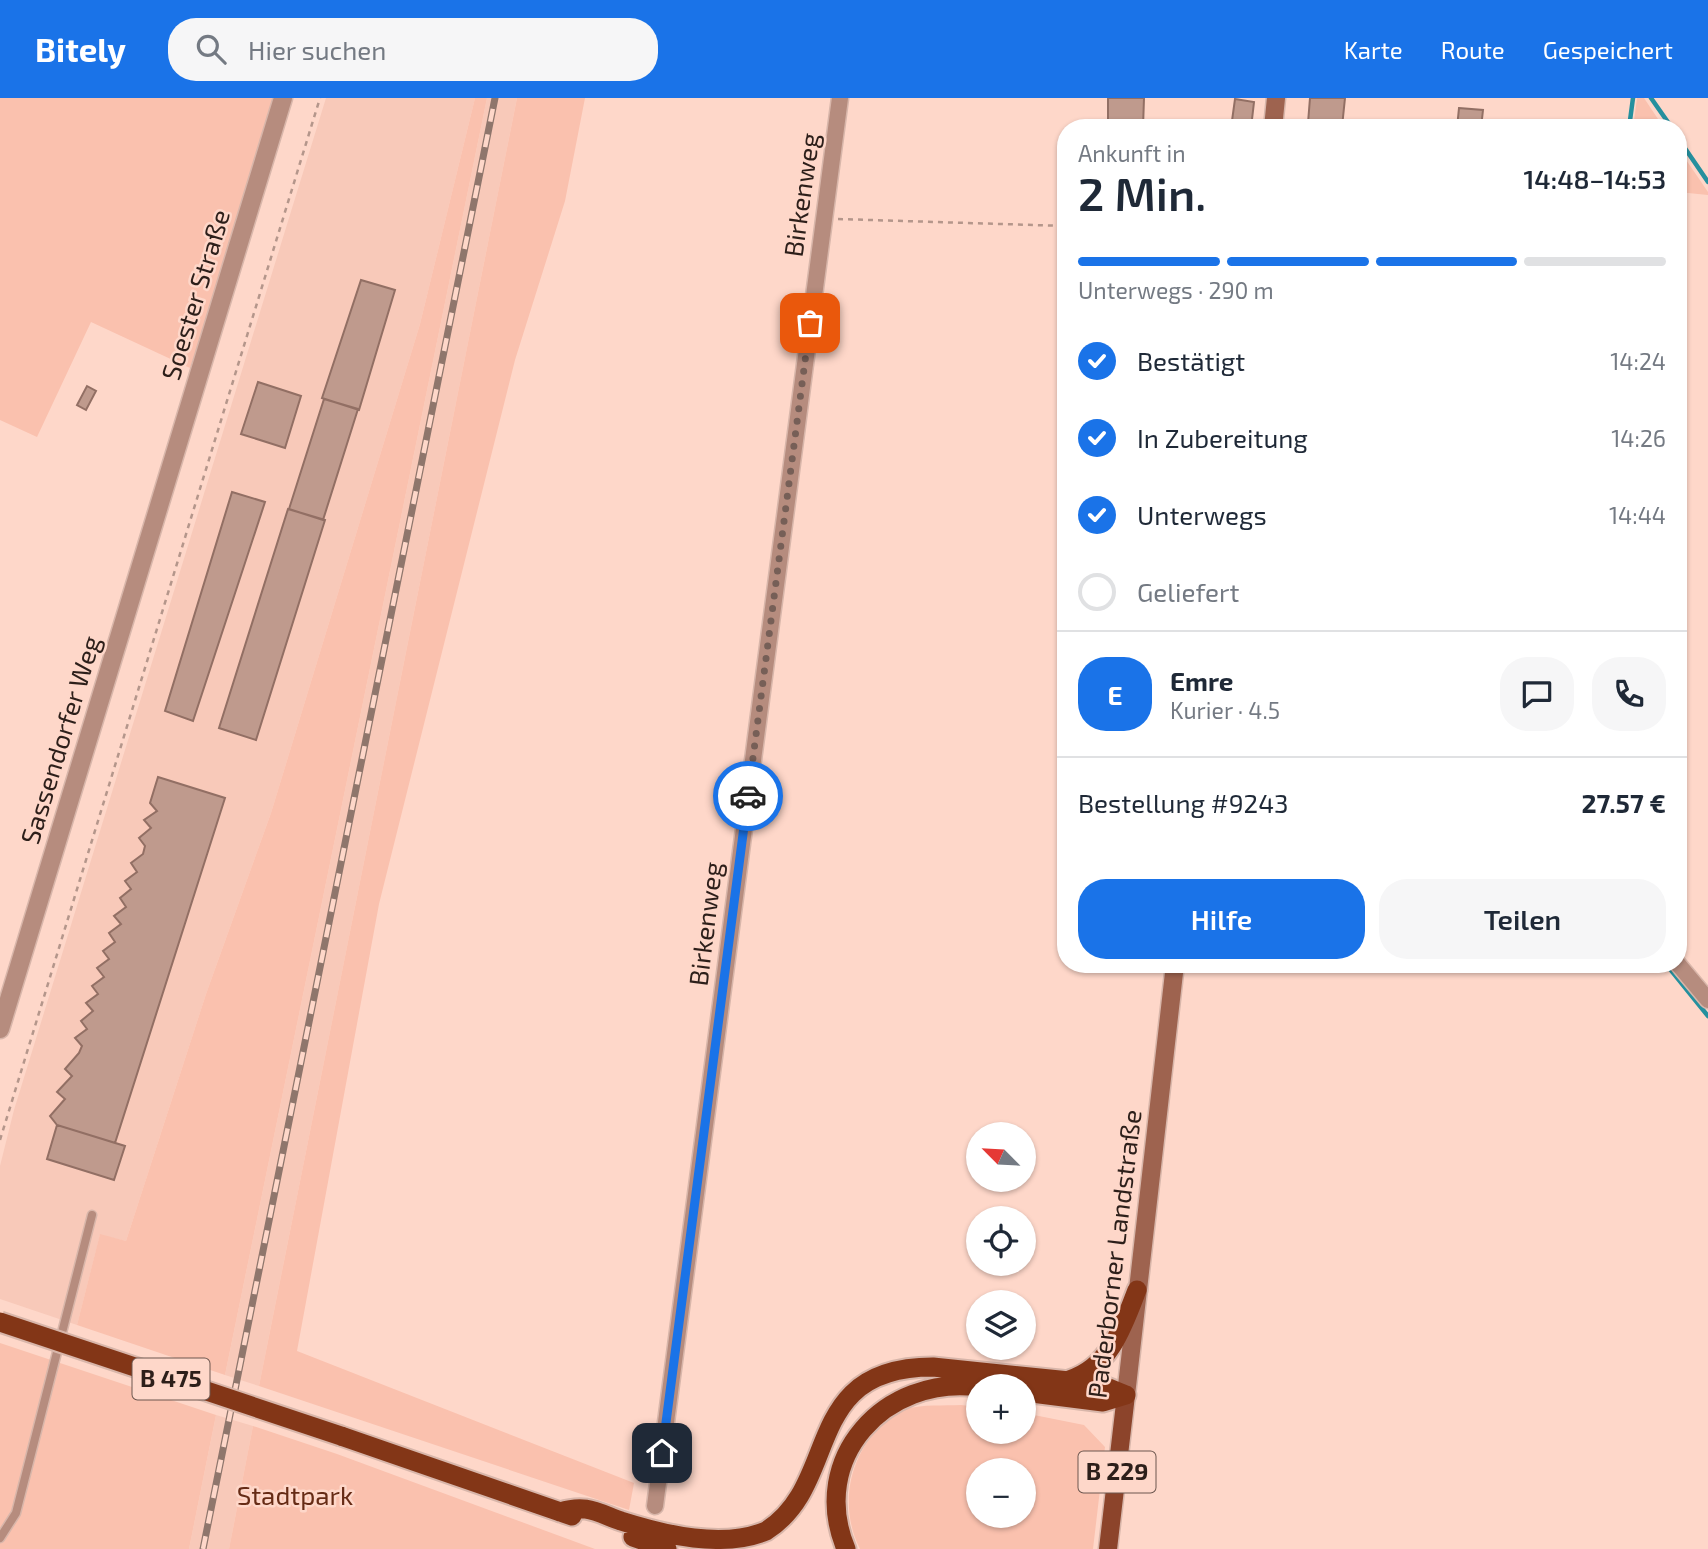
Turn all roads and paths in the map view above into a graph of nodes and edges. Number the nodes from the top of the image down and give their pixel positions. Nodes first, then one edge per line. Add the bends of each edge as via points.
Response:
1 (284, 98) edge
2 (320, 98) edge
3 (840, 98) edge
4 (1276, 98) edge
5 (1274, 119) edge
6 (824, 219) junction
7 (1057, 226) edge
8 (159, 508) joint
9 (1174, 973) edge
10 (1686, 973) edge
11 (1708, 1000) edge
12 (0, 1029) edge
13 (0, 1140) edge
14 (92, 1215) dead end
15 (1137, 1290) junction
16 (0, 1322) edge
17 (1065, 1381) junction
18 (966, 1386) edge
19 (1036, 1394) edge
20 (1125, 1395) junction
21 (655, 1506) dead end
22 (560, 1512) junction
23 (0, 1538) edge
24 (667, 1549) edge
25 (846, 1549) edge
26 (1108, 1549) edge

1 - 8 street, Soester Straße
2 - 13 path
3 - 6 street, Birkenweg
4 - 5 main road
6 - 7 path
6 - 21 street, Birkenweg
8 - 12 street, Sassendorfer Weg
9 - 15 main road, Paderborner Landstraße
10 - 11 street
14 - 23 lane via 16,1513
15 - 17 highway via 1105,1356 1083,1375
15 - 20 main road, Paderborner Landstraße
16 - 22 highway, B 475, bridge
17 - 20 highway via 1099,1384
17 - 22 highway via 933,1367 895,1371 870,1382 834,1417 801,1492 784,1515 766,1531 736,1543 687,1539 578,1506
18 - 25 highway via 922,1389 887,1406 866,1424 846,1458 839,1487 838,1520
19 - 20 highway via 1103,1402
20 - 26 main road, Paderborner Landstraße / B 229
22 - 24 highway, B 475

